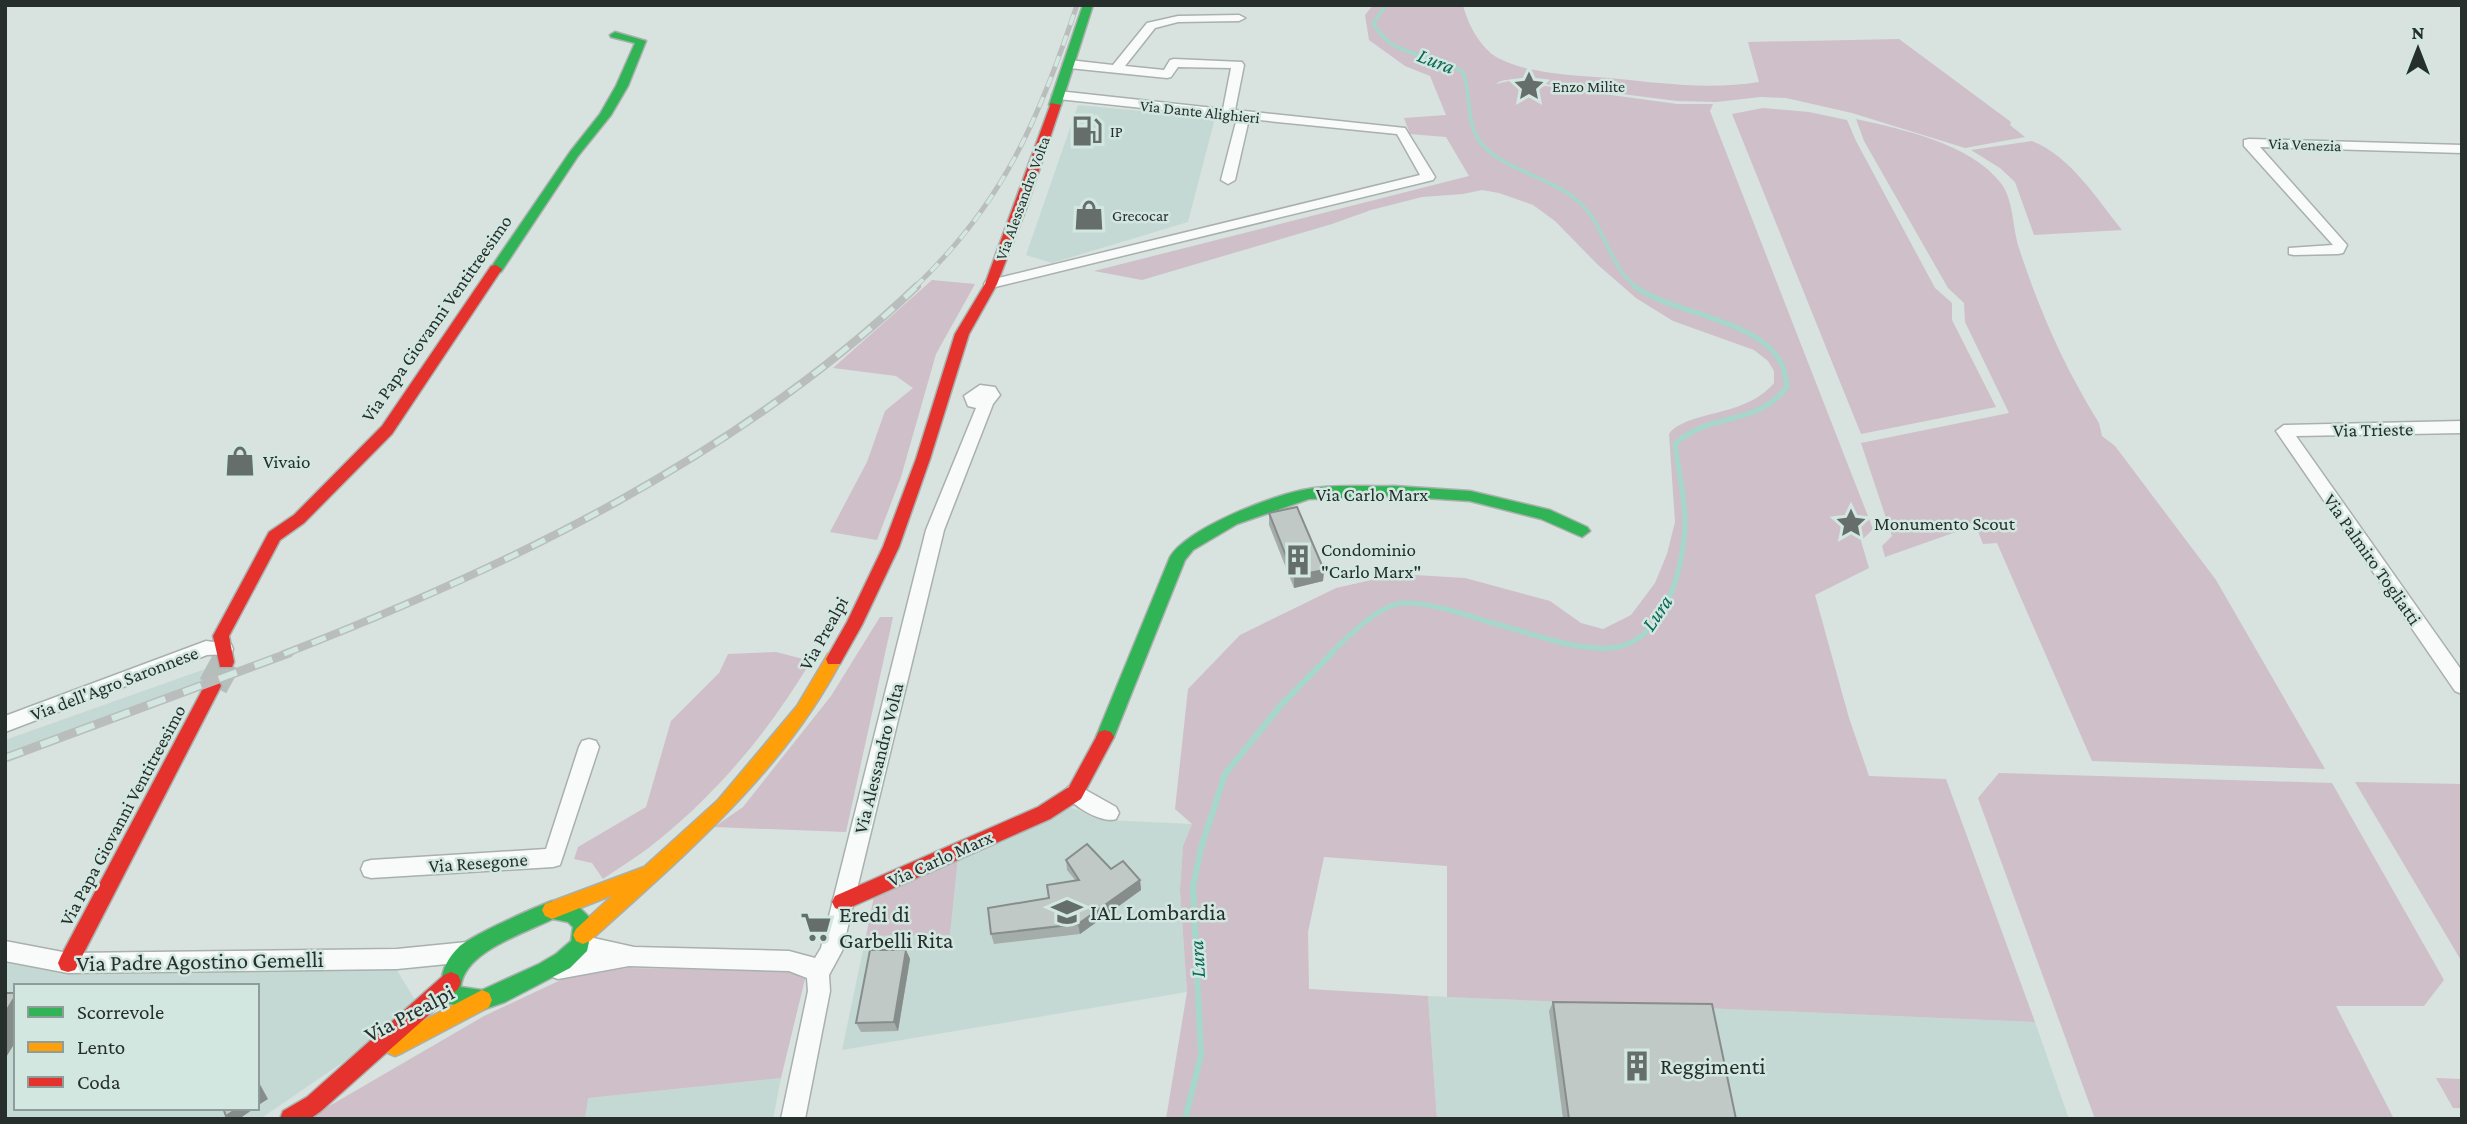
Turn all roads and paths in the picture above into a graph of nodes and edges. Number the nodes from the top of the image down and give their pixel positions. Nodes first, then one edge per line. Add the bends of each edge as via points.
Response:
1 (1088, 5) edge
2 (1239, 18) dead end
3 (615, 35) dead end
4 (1070, 61) junction
5 (1116, 69) junction
6 (1058, 95) junction
7 (1228, 114) junction
8 (1244, 115) junction
9 (2462, 149) edge
10 (1228, 180) dead end
11 (2294, 251) dead end
12 (991, 284) junction
13 (948, 373) joint
14 (986, 403) dead end
15 (2462, 427) edge
16 (2284, 431) joint
17 (1582, 531) dead end
18 (225, 656) joint
19 (213, 686) tunnel mouth
20 (2462, 686) edge
21 (5, 724) edge
22 (589, 747) dead end
23 (1075, 793) junction
24 (1109, 813) dead end
25 (371, 869) dead end
26 (659, 869) junction
27 (842, 902) junction
28 (552, 910) junction
29 (581, 940) junction
30 (5, 951) edge
31 (467, 951) junction
32 (634, 957) junction
33 (397, 959) junction
34 (68, 963) junction
35 (546, 971) junction
36 (818, 974) junction
37 (451, 978) junction
38 (482, 1000) junction
39 (357, 1066) junction
40 (291, 1119) edge
41 (793, 1119) edge

1 - 4 street
2 - 5 street via 1178,19 1151,25
3 - 18 street, Via Papa Giovanni Ventitreesimo via 641,41 631,72 591,136 574,154 387,430 299,519 274,536 221,636
4 - 5 street
4 - 6 street, Via Alessandro Volta
5 - 7 street via 1167,74 1174,63 1238,65
6 - 7 street, Via Dante Alighieri
6 - 12 street, Via Alessandro Volta
7 - 8 street, Via Dante Alighieri
8 - 10 street
8 - 12 street, Via Dante Alighieri via 1401,131 1428,177
9 - 11 street, Via Venezia via 2249,143 2340,246 2338,250
12 - 13 street, Via Alessandro Volta via 962,334
13 - 26 street, Via Prealpi via 891,547 847,636 803,711 724,806
14 - 27 street, Via Alessandro Volta via 935,530
15 - 16 street, Via Trieste
16 - 20 street, Via Palmiro Togliatti
17 - 23 street, Via Carlo Marx via 1545,514 1470,496 1394,491 1308,494 1231,520 1178,556 1100,751
18 - 21 street, Via dell'Agro Saronnese via 206,648
19 - 34 street, Via Papa Giovanni Ventitreesimo
22 - 25 street, Via Resegone via 553,858
23 - 24 street
23 - 27 street, Via Carlo Marx via 1044,813
26 - 28 street, Via Prealpi
26 - 29 street, Via Prealpi
27 - 36 street, Via Alessandro Volta via 831,951
28 - 29 street via 573,914 583,924
28 - 31 street, Via Prealpi
29 - 32 street
29 - 35 street, Via Prealpi via 563,961
30 - 34 street, Via Padre Agostino Gemelli
31 - 33 street, Via Padre Agostino Gemelli
31 - 37 street, Via Prealpi
32 - 35 street
32 - 36 street via 789,961 810,966
33 - 34 street, Via Padre Agostino Gemelli
33 - 37 street, Via Padre Agostino Gemelli
35 - 38 street, Via Prealpi
36 - 41 street, Via Alessandro Volta via 819,991
37 - 38 street via 451,990 457,997
37 - 39 street, Via Prealpi
38 - 39 street, Via Prealpi
39 - 40 street, Via Prealpi

